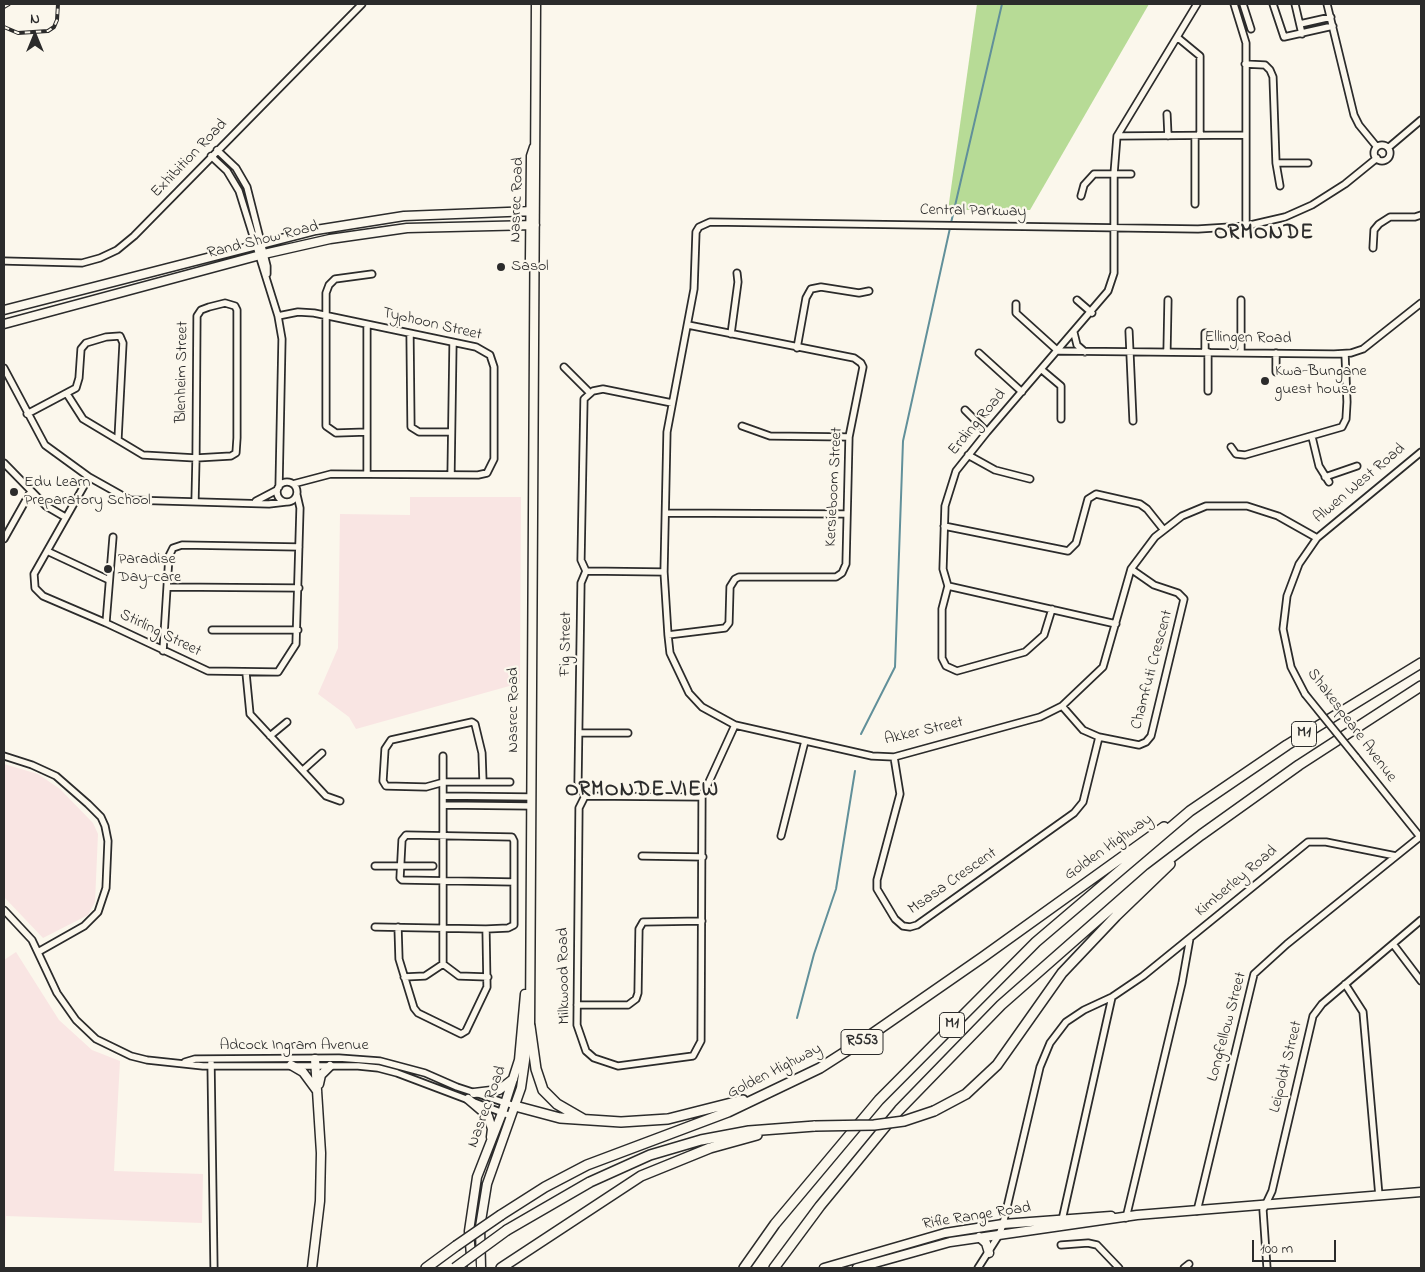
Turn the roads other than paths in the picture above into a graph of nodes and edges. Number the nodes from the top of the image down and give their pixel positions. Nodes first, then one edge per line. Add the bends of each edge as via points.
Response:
1 (362, 4) edge
2 (536, 4) edge
3 (1197, 4) edge
4 (1234, 4) edge
5 (1243, 4) edge
6 (1273, 4) edge
7 (1295, 4) edge
8 (1327, 4) edge
9 (1331, 17) junction
10 (1300, 24) junction
11 (1333, 26) junction
12 (1251, 29) dead end
13 (1302, 34) junction
14 (1177, 37) junction
15 (1245, 64) junction
16 (1167, 114) dead end
17 (1421, 120) edge
18 (1245, 135) junction
19 (1116, 136) junction
20 (1168, 136) junction
21 (1197, 136) junction
22 (1377, 147) junction
23 (1388, 148) junction
24 (218, 150) junction
25 (211, 156) junction
26 (1376, 158) junction
27 (1276, 163) junction
28 (1308, 163) dead end
29 (1114, 174) junction
30 (1130, 174) dead end
31 (1280, 186) dead end
32 (1081, 196) dead end
33 (1195, 204) dead end
34 (533, 211) junction
35 (1421, 215) edge
36 (533, 225) junction
37 (1246, 226) junction
38 (1113, 227) junction
39 (258, 243) junction
40 (1373, 248) dead end
41 (261, 255) junction
42 (4, 261) edge
43 (737, 273) dead end
44 (372, 274) dead end
45 (870, 291) dead end
46 (1078, 300) dead end
47 (1168, 300) dead end
48 (1241, 300) dead end
49 (1016, 304) dead end
50 (1421, 304) edge
51 (4, 310) edge
52 (1092, 312) junction
53 (327, 315) junction
54 (278, 316) junction
55 (4, 324) edge
56 (367, 324) junction
57 (688, 325) junction
58 (1129, 331) dead end
59 (1074, 333) junction
60 (1205, 333) dead end
61 (410, 334) junction
62 (731, 334) junction
63 (453, 344) junction
64 (797, 348) junction
65 (1058, 351) junction
66 (1167, 351) junction
67 (1085, 352) junction
68 (1130, 352) junction
69 (1206, 352) junction
70 (1241, 352) junction
71 (978, 353) dead end
72 (1276, 353) junction
73 (1345, 354) junction
74 (564, 367) dead end
75 (4, 368) edge
76 (1042, 370) junction
77 (1276, 372) dead end
78 (678, 373) joint
79 (1208, 391) dead end
80 (590, 392) junction
81 (1022, 392) junction
82 (67, 394) junction
83 (672, 403) junction
84 (965, 410) dead end
85 (27, 414) junction
86 (1061, 419) dead end
87 (1133, 420) dead end
88 (742, 426) dead end
89 (367, 432) junction
90 (451, 432) junction
91 (986, 432) junction
92 (849, 437) junction
93 (1312, 437) junction
94 (118, 439) junction
95 (1231, 447) dead end
96 (1421, 452) edge
97 (968, 455) junction
98 (196, 458) junction
99 (4, 463) edge
100 (281, 464) junction
101 (1356, 466) dead end
102 (367, 474) junction
103 (450, 475) junction
104 (90, 476) junction
105 (310, 479) junction
106 (1030, 479) dead end
107 (291, 483) junction
108 (278, 488) junction
109 (31, 491) junction
110 (297, 493) junction
111 (195, 502) junction
112 (251, 502) junction
113 (287, 502) junction
114 (666, 513) junction
115 (846, 514) junction
116 (65, 517) junction
117 (300, 517) junction
118 (4, 522) edge
119 (944, 526) junction
120 (10, 528) junction
121 (1163, 529) junction
122 (113, 537) dead end
123 (1317, 538) junction
124 (4, 539) edge
125 (299, 547) junction
126 (47, 551) junction
127 (1131, 569) junction
128 (586, 571) junction
129 (664, 572) junction
130 (109, 580) junction
131 (948, 586) junction
132 (167, 587) junction
133 (299, 588) junction
134 (1052, 609) junction
135 (106, 623) junction
136 (1116, 624) junction
137 (212, 630) dead end
138 (298, 630) junction
139 (668, 635) junction
140 (163, 651) junction
141 (1421, 663) edge
142 (246, 673) junction
143 (1421, 686) edge
144 (1062, 706) junction
145 (287, 722) dead end
146 (735, 725) junction
147 (580, 733) junction
148 (628, 733) dead end
149 (270, 736) junction
150 (1099, 737) junction
151 (804, 741) junction
152 (322, 753) dead end
153 (4, 756) edge
154 (443, 756) dead end
155 (894, 757) junction
156 (303, 770) junction
157 (444, 782) junction
158 (483, 782) junction
159 (510, 782) dead end
160 (444, 796) junction
161 (585, 796) junction
162 (486, 797) junction
163 (702, 797) junction
164 (340, 801) dead end
165 (529, 802) junction
166 (444, 805) junction
167 (486, 806) junction
168 (1190, 811) junction
169 (444, 835) junction
170 (1201, 835) junction
171 (781, 836) dead end
172 (1421, 837) edge
173 (642, 856) dead end
174 (1396, 856) junction
175 (703, 857) junction
176 (375, 866) dead end
177 (401, 866) junction
178 (433, 866) dead end
179 (443, 881) junction
180 (514, 882) junction
181 (4, 910) edge
182 (1421, 920) edge
183 (702, 921) junction
184 (375, 927) dead end
185 (398, 927) junction
186 (443, 927) junction
187 (486, 929) junction
188 (1190, 938) junction
189 (1393, 944) junction
190 (38, 952) junction
191 (443, 964) junction
192 (404, 977) junction
193 (488, 977) junction
194 (1421, 981) edge
195 (1345, 984) junction
196 (1112, 998) junction
197 (577, 1005) junction
198 (530, 1026) junction
199 (316, 1062) junction
200 (211, 1063) junction
201 (290, 1065) junction
202 (330, 1066) junction
203 (514, 1078) junction
204 (782, 1088) junction
205 (317, 1091) junction
206 (474, 1093) junction
207 (468, 1099) junction
208 (510, 1105) junction
209 (502, 1113) junction
210 (511, 1116) junction
211 (589, 1122) junction
212 (792, 1128) junction
213 (489, 1146) junction
214 (1421, 1192) edge
215 (1379, 1196) junction
216 (1265, 1205) junction
217 (1197, 1211) junction
218 (1127, 1216) junction
219 (1062, 1220) junction
220 (1003, 1224) junction
221 (999, 1235) junction
222 (979, 1237) junction
223 (1061, 1245) dead end
224 (989, 1253) junction
225 (1189, 1264) dead end
226 (214, 1268) edge
227 (312, 1268) edge
228 (426, 1268) edge
229 (455, 1268) edge
230 (472, 1268) edge
231 (481, 1268) edge
232 (501, 1268) edge
233 (744, 1268) edge
234 (774, 1268) edge
235 (824, 1268) edge
236 (857, 1268) edge
237 (978, 1268) edge
238 (1119, 1268) edge
239 (1184, 1268) edge
240 (1267, 1268) edge

1 - 24 street, Exhibition Road
2 - 34 main road, Nasrec Road via 535,144 531,156
3 - 14 street
4 - 15 street via 1245,36
5 - 12 street
6 - 13 street via 1284,37
7 - 10 street
8 - 9 street
9 - 10 street
9 - 11 street
10 - 13 street
11 - 13 street
11 - 22 street via 1354,115
14 - 19 street
14 - 21 street via 1200,56
15 - 18 street
15 - 27 street via 1265,66 1273,77
16 - 20 street
17 - 23 street
18 - 21 street
18 - 37 street
19 - 20 street
19 - 29 street, Erding Road
20 - 21 street
21 - 33 street
22 - 23 street
22 - 26 street
23 - 26 street via 1388,158
24 - 25 street, Exhibition Road
24 - 39 street via 243,176 253,205
25 - 39 street via 239,190
25 - 42 street, Exhibition Road via 134,236 110,255 73,263
26 - 37 street, Central Parkway via 1334,192 1312,205 1284,217
27 - 28 street
27 - 31 street
29 - 30 street
29 - 32 street via 1091,175
29 - 38 street, Erding Road
34 - 36 main road, Nasrec Road
34 - 39 main road, Rand Show Road via 404,216 333,226
35 - 40 street via 1390,217 1379,224 1374,230
36 - 41 main road, Rand Show Road via 407,228 330,239
36 - 165 main road, Nasrec Road
37 - 38 street, Central Parkway via 1198,229
38 - 52 street, Erding Road via 1112,282
38 - 57 street, Central Parkway via 705,224 696,232 696,276
39 - 41 street
39 - 51 main road, Rand Show Road
41 - 54 street
41 - 55 main road, Rand Show Road
43 - 62 street
44 - 53 street via 332,281 326,293
45 - 64 street via 859,293 821,286 811,289 807,294
46 - 52 street
47 - 66 street
48 - 70 street
49 - 65 street via 1016,313
50 - 73 street, Ellingen Road via 1369,346
52 - 59 street, Erding Road
53 - 54 street, Typhoon Street via 307,312
53 - 56 street, Typhoon Street
53 - 89 street via 326,426 336,433
54 - 100 street via 282,339
56 - 61 street, Typhoon Street
56 - 89 street
57 - 62 street, Kersieboom Street
57 - 78 street, Central Parkway
58 - 68 street
59 - 65 street, Erding Road
59 - 67 street via 1077,344
60 - 69 street
61 - 63 street, Typhoon Street
61 - 90 street via 411,427 418,432
62 - 64 street, Kersieboom Street
63 - 90 street
63 - 103 street, Typhoon Street via 484,350 493,358 494,454 487,473 478,476
64 - 92 street, Kersieboom Street via 854,358 861,363 863,367
65 - 67 street, Ellingen Road
65 - 76 street, Erding Road
66 - 68 street, Ellingen Road
66 - 69 street, Ellingen Road
67 - 68 street, Ellingen Road
68 - 87 street
69 - 70 street, Ellingen Road
69 - 79 street
70 - 72 street, Ellingen Road
71 - 81 street
72 - 73 street, Ellingen Road
72 - 77 street
73 - 93 street via 1347,402 1344,424 1339,429
74 - 80 street
75 - 85 street
76 - 81 street, Erding Road
76 - 86 street via 1061,386
78 - 83 street, Akker Street
80 - 83 street via 603,389
80 - 128 street via 583,403 581,560
81 - 91 street, Erding Road
82 - 85 street
82 - 94 street via 83,419
82 - 94 street via 78,383 83,345 116,335 122,338
83 - 114 street, Akker Street via 667,432
84 - 91 street
85 - 104 street via 45,445
88 - 92 street via 770,436
89 - 102 street
90 - 103 street
91 - 97 street, Erding Road
92 - 115 street, Kersieboom Street
93 - 95 street via 1245,454 1236,454
93 - 101 street via 1319,466 1327,479
94 - 98 street via 148,457
96 - 123 street, Alwen West Road
97 - 106 street via 996,470
97 - 119 street, Erding Road via 956,471 950,487
98 - 98 street, Blenheim Street via 197,316 201,310 233,304 237,310 237,438 234,454
98 - 111 street, Blenheim Street
99 - 109 street
100 - 107 street, Stirling Street
100 - 108 street
102 - 103 street, Typhoon Street
102 - 105 street, Typhoon Street via 331,474
104 - 111 street via 133,500
104 - 116 street, Stirling Street
105 - 107 street, Typhoon Street
105 - 110 street
107 - 108 street, Typhoon Street
107 - 110 street, Stirling Street
108 - 112 street, Typhoon Street via 263,499
108 - 113 street via 279,498
109 - 116 street via 46,506
109 - 120 street
110 - 113 street
110 - 117 street, Stirling Street
111 - 112 street
112 - 113 street
113 - 117 street
114 - 115 street
114 - 129 street, Akker Street
115 - 139 street, Kersieboom Street via 846,564 840,575 740,576 730,587 729,617 725,628
116 - 126 street, Stirling Street
117 - 125 street, Stirling Street
118 - 120 street
119 - 121 street via 1068,550 1076,543 1088,499 1096,494 1140,504
119 - 131 street, Erding Road via 944,569
120 - 124 street
121 - 123 street, Akker Street via 1198,509 1231,504 1265,510
121 - 127 street, Akker Street via 1146,546
122 - 130 street
123 - 172 street, Shakespeare Avenue, bridge via 1294,575 1287,596 1283,619 1289,660 1305,694
125 - 132 street via 178,546 170,553
125 - 133 street, Stirling Street
126 - 130 street
126 - 135 street, Stirling Street via 33,578 37,592
127 - 136 street, Akker Street
127 - 150 street, Chamfuti Crescent via 1154,585 1182,596 1184,607 1150,739 1136,745
128 - 129 street
128 - 147 street, Fig Street via 581,583
129 - 139 street, Akker Street
130 - 135 street
131 - 134 street
131 - 134 street via 942,609 942,658 946,666 957,671 1026,652 1044,635
132 - 133 street
132 - 140 street
133 - 138 street, Stirling Street
134 - 136 street
135 - 140 street, Stirling Street
136 - 144 street, Akker Street via 1105,664
137 - 138 street
138 - 142 street, Stirling Street via 296,644 280,671
139 - 146 street, Akker Street via 670,653 689,693 702,707
140 - 142 street, Stirling Street via 208,672
141 - 168 highway, M1 via 1287,745
142 - 149 street via 249,712
143 - 170 highway, M1 via 1299,765
144 - 150 street, Chamfuti Crescent via 1083,730
144 - 155 street, Akker Street via 1040,717
145 - 149 street
146 - 151 street, Akker Street
146 - 163 street, Milkwood Road
147 - 148 street
147 - 161 street, Fig Street via 578,782
149 - 156 street
150 - 155 street, Msasa Crescent via 1080,807 910,927 895,919 877,889 900,794
151 - 155 street, Akker Street via 872,756
151 - 171 street
152 - 156 street
153 - 190 street via 56,776 101,817 108,841 106,888 98,912 84,926
154 - 157 street
156 - 164 street via 326,796
157 - 158 street
157 - 158 street via 426,787 385,785 385,749 388,742 472,722 482,753
157 - 160 street
158 - 159 street
160 - 162 street
160 - 166 street
161 - 163 street
161 - 197 street, Milkwood Road via 579,808
162 - 165 street
162 - 167 street
163 - 175 street, Milkwood Road
165 - 167 street
165 - 198 main road, Nasrec Road
165 - 203 main road, Nasrec Road via 525,999
166 - 167 street
166 - 169 street
168 - 204 highway, Golden Highway / R553 via 1151,835 859,1043
168 - 233 highway, M1 via 1036,942 886,1093 775,1224
169 - 177 street via 404,836
169 - 179 street
169 - 180 street via 512,837
170 - 212 highway, bridge via 1062,973 997,1065 966,1094 934,1111 904,1121
170 - 234 highway, M1 via 1101,916 952,1053 899,1110
172 - 174 street, Longfellow Street
173 - 175 street
174 - 188 street, Kimberley Road via 1326,842 1308,842
174 - 217 street, Longfellow Street via 1254,974
175 - 183 street, Milkwood Road
176 - 177 street
177 - 178 street
177 - 179 street via 402,880
179 - 180 street
179 - 186 street
180 - 187 street via 514,926
181 - 190 street, Adcock Ingram Avenue via 20,925
182 - 189 street, Leipoldt Street
183 - 197 street via 643,922 639,929 636,999 628,1005
183 - 197 street, Milkwood Road via 701,1041 693,1056 618,1066 594,1058 586,1051 578,1030
184 - 185 street
185 - 186 street
185 - 192 street via 399,959
186 - 187 street
186 - 191 street
187 - 193 street
188 - 196 street, Kimberley Road
188 - 218 street
189 - 194 street
189 - 195 street, Leipoldt Street
190 - 200 street, Adcock Ingram Avenue via 62,1002 96,1039 131,1056 160,1062 196,1059
191 - 192 street via 425,976
191 - 193 street via 459,976
192 - 193 street via 416,1011 461,1034 466,1031 487,987
195 - 215 street via 1363,1012
195 - 216 street, Leipoldt Street via 1322,1004 1312,1020 1272,1191
196 - 219 street
196 - 220 street, Kimberley Road via 1066,1022 1044,1055 1032,1093
198 - 208 main road, Nasrec Road via 521,1088
198 - 211 highway via 536,1069 543,1090 557,1104
199 - 200 street, Adcock Ingram Avenue
199 - 201 street, Adcock Ingram Avenue
199 - 202 street, Adcock Ingram Avenue
199 - 205 main road
199 - 206 street, Adcock Ingram Avenue via 380,1060 425,1073
200 - 201 street, Adcock Ingram Avenue
200 - 226 street
201 - 205 main road via 303,1072
202 - 205 main road via 321,1075
202 - 207 street, Adcock Ingram Avenue via 358,1066 397,1073
203 - 206 main road via 499,1090
203 - 208 main road, Nasrec Road
204 - 211 highway via 720,1108 668,1119
204 - 228 highway, Golden Highway / R553, bridge via 587,1165 502,1215
205 - 227 main road via 320,1201
206 - 208 street, Adcock Ingram Avenue
207 - 209 street, Adcock Ingram Avenue
207 - 213 main road via 488,1116 492,1129
208 - 209 main road, Nasrec Road
208 - 210 main road, Nasrec Road
208 - 211 highway
209 - 210 street, Adcock Ingram Avenue
209 - 213 main road, Nasrec Road
210 - 231 main road, Nasrec Road via 483,1201 479,1245
212 - 229 highway, bridge via 710,1138 650,1155 590,1182 506,1230
212 - 232 highway via 710,1148 641,1176
213 - 230 main road, Nasrec Road via 477,1177 472,1206 469,1231
214 - 215 main road, Rifle Range Road
215 - 216 main road, Rifle Range Road
216 - 217 main road, Rifle Range Road
216 - 240 street, Leipoldt Street
217 - 218 main road, Rifle Range Road
218 - 219 main road, Rifle Range Road
218 - 221 main road, Rifle Range Road
219 - 220 main road, Rifle Range Road
220 - 221 street, Kimberley Road
220 - 235 main road, Rifle Range Road via 928,1236
221 - 222 main road, Rifle Range Road
221 - 224 street, Kimberley Road
222 - 224 main road via 986,1243
222 - 236 main road, Rifle Range Road via 928,1247
223 - 238 street via 1097,1245
224 - 237 street, Kimberley Road
225 - 239 street

